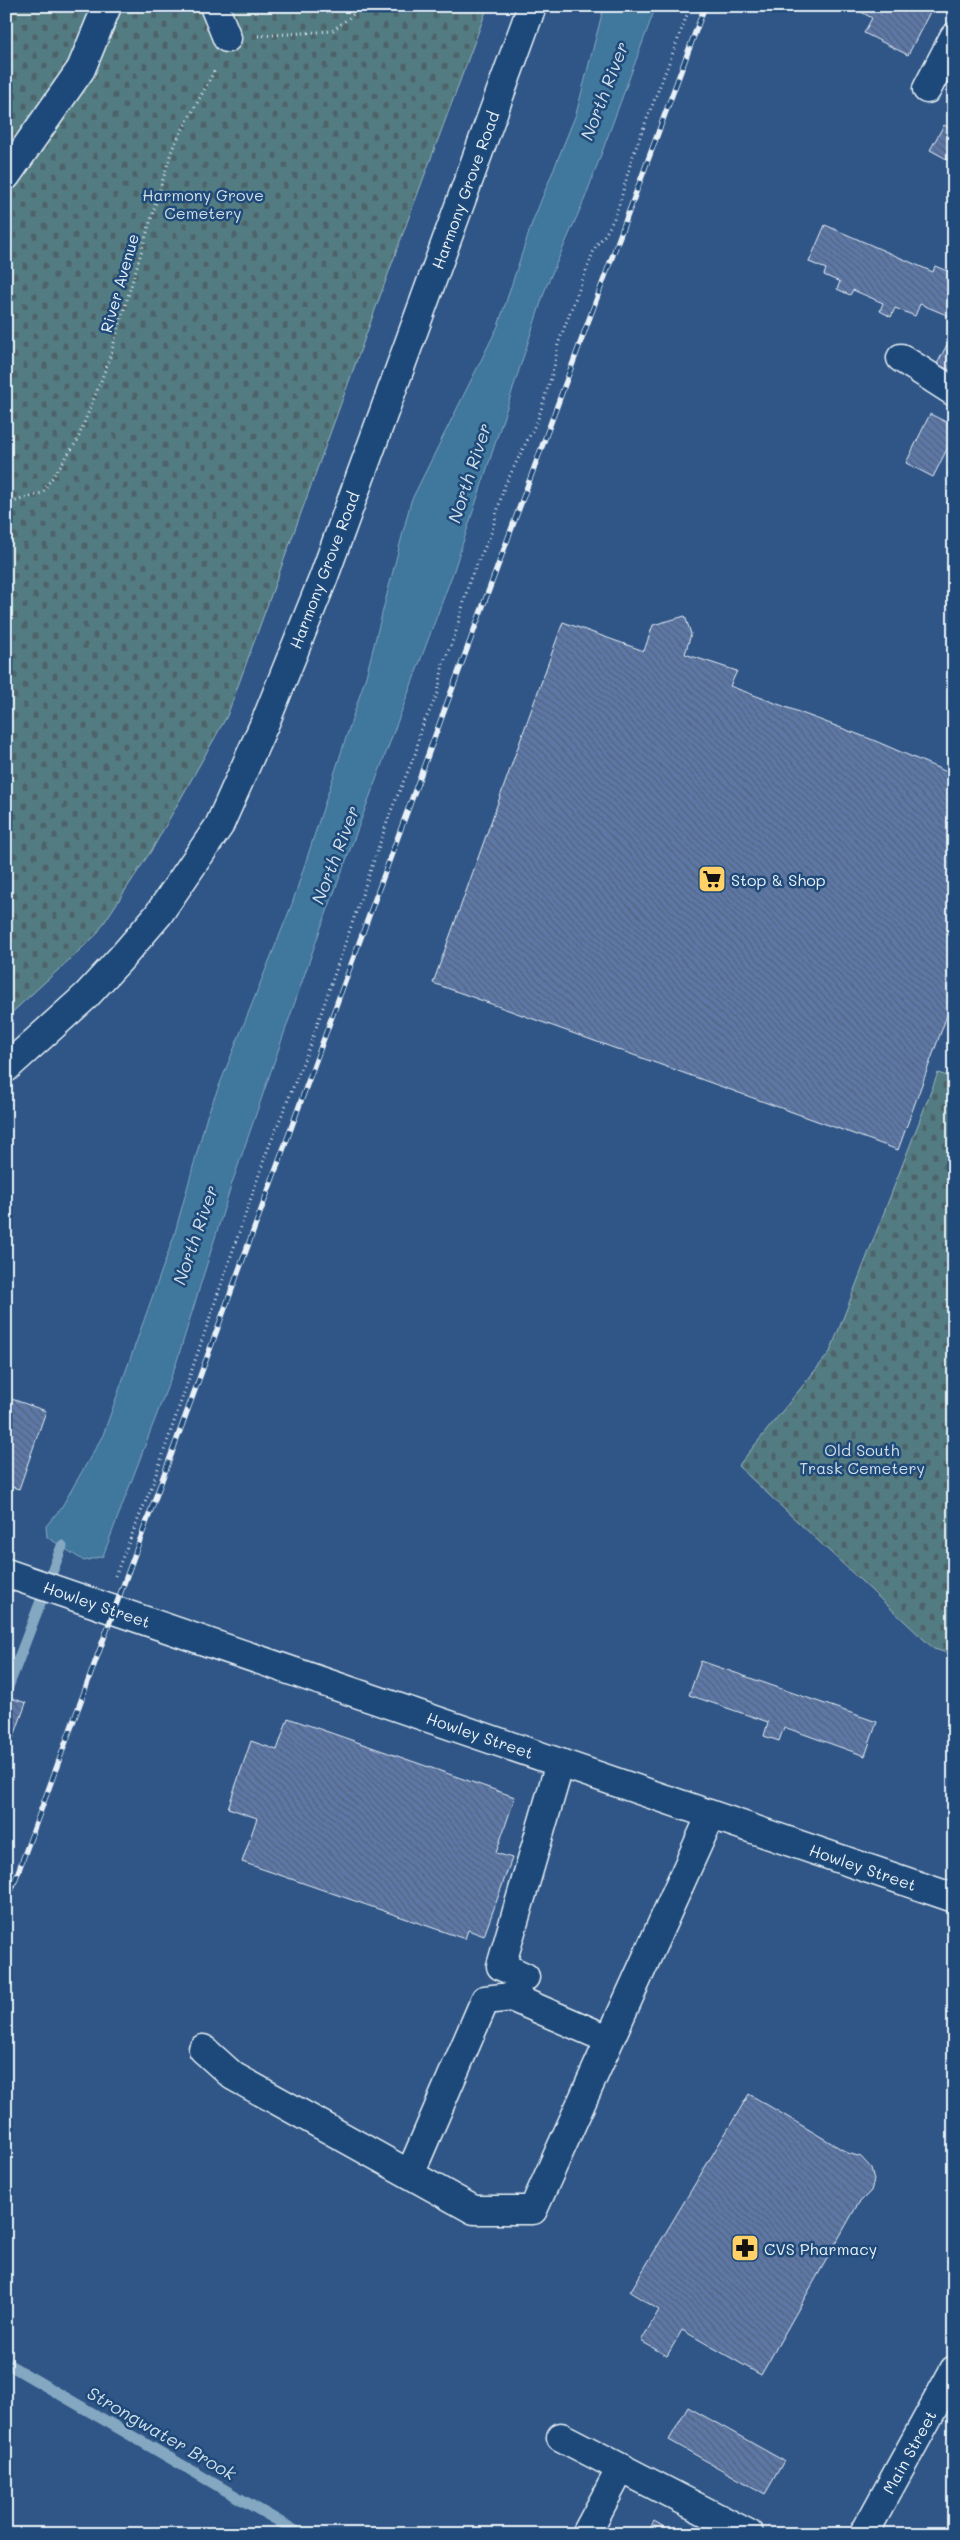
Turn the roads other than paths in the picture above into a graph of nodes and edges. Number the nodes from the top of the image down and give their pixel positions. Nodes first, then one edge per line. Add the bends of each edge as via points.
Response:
1 (107, 6) edge
2 (214, 6) edge
3 (532, 6) edge
4 (954, 37) edge
5 (227, 38) road end
6 (927, 89) dead end
7 (6, 176) edge
8 (901, 358) dead end
9 (954, 392) edge
10 (6, 1068) edge
11 (14, 1576) edge
12 (560, 1763) junction
13 (711, 1815) junction
14 (954, 1898) edge
15 (525, 1977) dead end
16 (608, 2039) junction
17 (202, 2049) dead end
18 (410, 2174) junction
19 (954, 2370) edge
20 (561, 2437) dead end
21 (621, 2468) junction
22 (586, 2534) edge
23 (749, 2534) edge
24 (864, 2534) edge

1 - 7 street via 81,70
2 - 5 street
3 - 10 street, Harmony Grove Road via 323,578 267,718 218,826 158,915 122,957 86,996
4 - 6 street
8 - 9 street
11 - 12 street, Howley Street
12 - 13 street, Howley Street
12 - 15 street via 501,1966
13 - 14 street, Howley Street
13 - 16 street
16 - 18 street via 533,2210 474,2210
16 - 18 street via 511,1997 485,2000
17 - 18 street via 233,2076
19 - 24 street, Main Street
20 - 21 street
21 - 22 street
21 - 23 street

